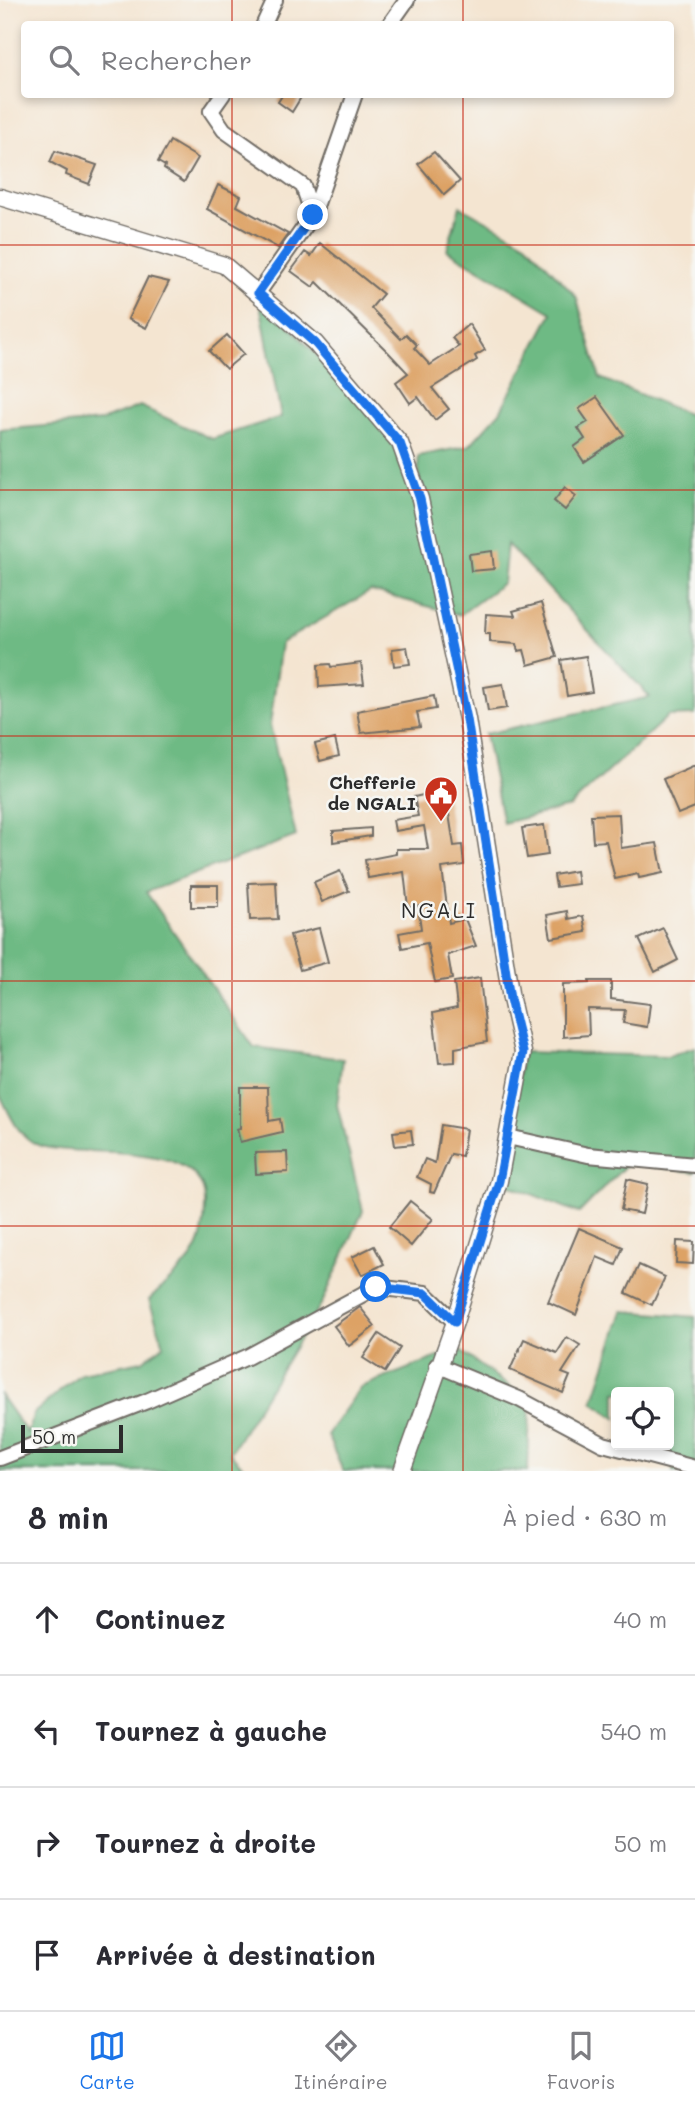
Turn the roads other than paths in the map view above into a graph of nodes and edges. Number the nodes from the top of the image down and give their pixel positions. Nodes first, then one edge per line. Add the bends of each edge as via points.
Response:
1 (275, 0) edge
2 (407, 0) edge
3 (265, 21) edge
4 (392, 21) edge
5 (220, 98) edge
6 (354, 98) edge
7 (0, 197) edge
8 (313, 215) junction
9 (258, 293) junction
10 (508, 1137) junction
11 (695, 1166) edge
12 (455, 1322) junction
13 (438, 1365) junction
14 (0, 1458) edge
15 (695, 1468) edge
16 (402, 1471) edge

1 - 3 street
2 - 4 street
5 - 8 street via 211,111 224,130 303,186
6 - 8 street
7 - 9 street via 224,265
8 - 9 street
9 - 10 street via 315,343 400,443 420,499 467,719 510,999 523,1052
10 - 11 street via 588,1155
10 - 12 street
12 - 13 street
12 - 14 street via 425,1293 376,1287 247,1357 147,1402
13 - 15 street via 519,1399 603,1444
13 - 16 street

